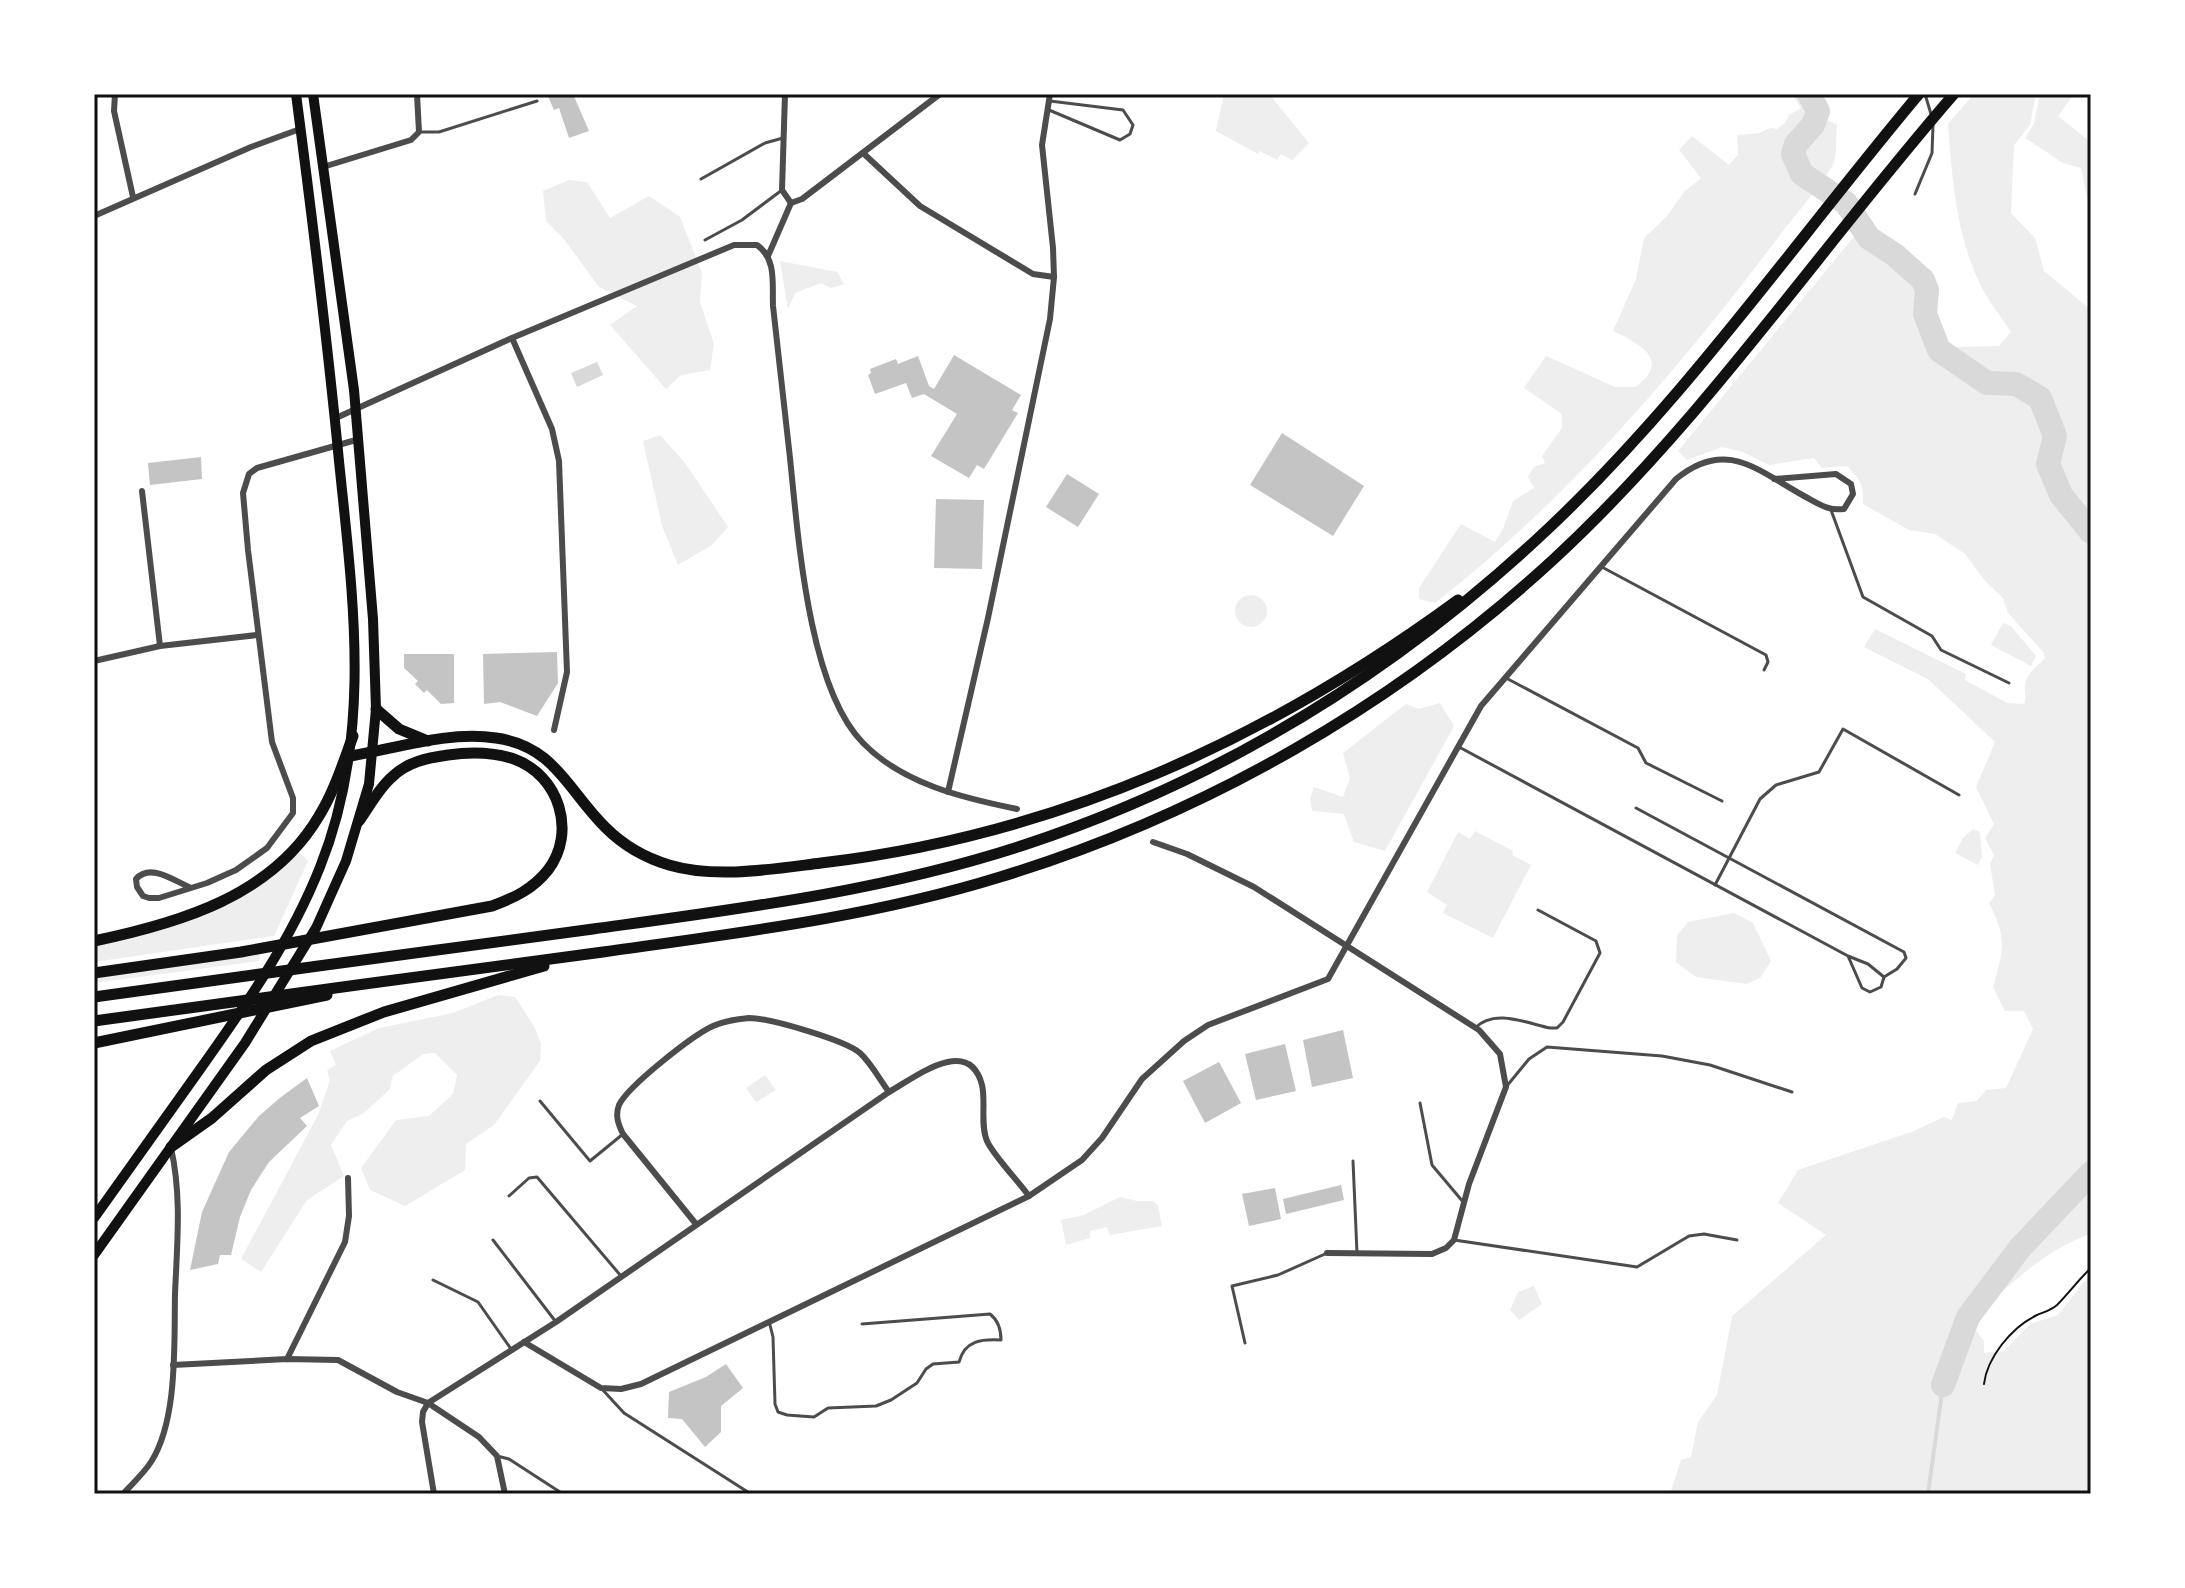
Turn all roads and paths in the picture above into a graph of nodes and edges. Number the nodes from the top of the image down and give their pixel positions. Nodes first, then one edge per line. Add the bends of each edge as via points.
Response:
1 (115, 94) edge
2 (296, 94) edge
3 (313, 94) edge
4 (417, 94) edge
5 (785, 94) edge
6 (940, 94) edge
7 (1919, 94) edge
8 (1925, 94) edge
9 (1954, 94) edge
10 (1050, 98) edge
11 (537, 101) dead end
12 (1049, 110) junction
13 (300, 129) junction
14 (419, 132) junction
15 (784, 138) junction
16 (863, 153) junction
17 (323, 167) junction
18 (701, 179) dead end
19 (782, 190) junction
20 (1915, 194) dead end
21 (133, 197) junction
22 (791, 203) junction
23 (94, 216) edge
24 (705, 240) dead end
25 (768, 256) junction
26 (1054, 277) junction
27 (512, 338) junction
28 (355, 410) junction
29 (336, 418) junction
30 (356, 440) junction
31 (338, 445) junction
32 (1774, 479) junction
33 (142, 491) dead end
34 (1831, 510) junction
35 (1600, 566) junction
36 (257, 635) junction
37 (1416, 636) junction
38 (160, 646) junction
39 (94, 661) edge
40 (1764, 670) dead end
41 (1506, 678) junction
42 (2009, 683) dead end
43 (376, 709) junction
44 (554, 730) dead end
45 (353, 736) junction
46 (429, 741) junction
47 (1459, 747) junction
48 (373, 752) junction
49 (351, 756) junction
50 (948, 792) junction
51 (1959, 795) dead end
52 (1722, 801) dead end
53 (1636, 808) dead end
54 (1017, 809) dead end
55 (359, 821) junction
56 (1153, 842) dead end
57 (1730, 858) junction
58 (1715, 885) junction
59 (189, 887) junction
60 (1538, 910) dead end
61 (94, 941) edge
62 (1347, 947) junction
63 (587, 954) junction
64 (1848, 956) junction
65 (94, 973) edge
66 (1884, 977) junction
67 (394, 981) junction
68 (94, 997) edge
69 (94, 1021) edge
70 (1475, 1028) junction
71 (94, 1043) edge
72 (1506, 1087) junction
73 (889, 1092) junction
74 (1792, 1092) dead end
75 (540, 1101) dead end
76 (1420, 1103) dead end
77 (623, 1134) junction
78 (171, 1147) junction
79 (1353, 1161) dead end
80 (348, 1178) dead end
81 (509, 1196) dead end
82 (1029, 1196) junction
83 (1464, 1203) junction
84 (94, 1218) edge
85 (696, 1224) junction
86 (493, 1240) dead end
87 (1454, 1240) junction
88 (1737, 1240) dead end
89 (1327, 1253) joint
90 (1357, 1253) junction
91 (94, 1255) edge
92 (2091, 1268) edge
93 (621, 1276) junction
94 (433, 1280) dead end
95 (769, 1321) junction
96 (556, 1322) junction
97 (862, 1324) dead end
98 (524, 1342) junction
99 (1245, 1343) dead end
100 (511, 1349) junction
101 (287, 1359) junction
102 (173, 1365) junction
103 (1984, 1384) dead end
104 (601, 1388) junction
105 (428, 1403) junction
106 (497, 1456) junction
107 (123, 1494) edge
108 (434, 1494) edge
109 (505, 1494) edge
110 (563, 1494) edge
111 (751, 1494) edge

1 - 21 street
2 - 13 main road
3 - 17 main road
4 - 14 street
5 - 15 street
6 - 16 street
7 - 37 highway via 1666,404 1566,511 1489,581
8 - 20 lane via 1933,121 1932,153
9 - 63 highway via 1636,477 1530,580 1434,659 1348,717 1248,774 1142,825 997,878 795,924
10 - 12 street
10 - 12 lane via 1123,110 1133,125 1120,140
11 - 14 lane via 439,132
12 - 26 street via 1042,162
13 - 21 street
13 - 29 main road
14 - 17 street via 411,140
15 - 18 lane
15 - 19 street
16 - 22 street
16 - 26 street via 920,206 1033,274
17 - 28 main road
19 - 22 street
19 - 24 lane
21 - 23 street
22 - 25 street
25 - 27 street via 757,245 734,245
25 - 50 street via 795,521 823,669 839,710 861,742 892,766
26 - 50 street via 1018,477
27 - 28 street
27 - 44 street via 552,429 559,461 568,664
28 - 29 street
28 - 30 main road
29 - 31 main road
30 - 31 street
30 - 43 main road
31 - 36 street via 257,468 244,481
31 - 45 main road via 355,621
32 - 34 street
32 - 34 street via 1836,474 1851,484 1853,494 1844,509
32 - 35 street via 1742,461 1724,458 1691,467
33 - 38 street
34 - 42 lane via 1863,597 1932,636 1941,650
35 - 40 lane via 1766,655
35 - 41 street
36 - 38 street
36 - 59 street via 272,742 293,798 293,813 281,832 236,870
37 - 46 highway via 1263,724 1125,788 982,833 826,863 714,871 667,864 614,836 556,767 529,747 487,737
37 - 68 highway via 1334,698 1202,772 1097,818 989,856 792,901
38 - 39 street
41 - 47 street via 1481,706
41 - 52 lane via 1638,748 1646,763
43 - 46 highway via 399,729
43 - 48 main road
45 - 49 main road
45 - 61 highway via 314,825 265,875 200,912
46 - 48 highway
47 - 58 lane
47 - 62 street
48 - 49 highway
48 - 55 main road
49 - 84 main road via 327,849 277,955
50 - 54 street
51 - 57 lane via 1843,729 1819,772 1776,785 1760,799
53 - 57 lane
55 - 65 highway via 391,777 410,764 457,754 491,754 521,762 546,782 560,809 562,832 548,869 530,887 471,912
55 - 78 main road via 316,928 245,1043
56 - 62 street via 1236,877
57 - 58 lane
57 - 66 lane via 1904,952 1906,958
58 - 64 lane
59 - 59 street via 149,871 136,879 149,898
60 - 70 lane via 1596,941 1600,953 1557,1028 1493,1016
62 - 70 street
62 - 82 street via 1328,979 1208,1025 1184,1041 1142,1079 1082,1160
63 - 67 highway
63 - 78 highway via 428,998 321,1036 266,1070
64 - 66 lane
64 - 66 lane via 1862,988 1870,992 1881,987
67 - 69 highway
67 - 71 highway
70 - 72 street via 1500,1054
72 - 74 lane via 1547,1047 1662,1056 1710,1065
72 - 83 street
73 - 77 street via 849,1046 748,1018 715,1025 689,1040 625,1096 617,1122
73 - 82 street via 937,1064 967,1063 982,1085 987,1141
73 - 85 street
75 - 77 lane via 590,1161
76 - 83 lane via 1432,1165
77 - 85 street
78 - 91 main road
78 - 102 street via 177,1186
79 - 90 lane
80 - 101 street via 345,1242
81 - 93 lane via 537,1177
82 - 95 street
83 - 87 street
85 - 93 street
86 - 96 lane
87 - 88 lane via 1637,1267 1689,1236
87 - 90 street via 1432,1254
89 - 90 street
89 - 99 lane via 1278,1275 1232,1286
92 - 103 path via 2056,1305 2026,1322 2001,1347 1986,1370
93 - 96 street
94 - 100 lane via 478,1302
95 - 97 lane via 775,1404 787,1415 814,1417 828,1408 876,1406 917,1383 933,1364 959,1362 972,1342 1001,1340 1001,1328 990,1314
95 - 104 street via 656,1378 621,1389
96 - 98 street
98 - 100 street
98 - 104 street
100 - 105 street
101 - 102 street
101 - 105 street via 338,1360
102 - 107 street via 166,1423 152,1461
104 - 111 lane via 624,1413
105 - 106 street via 479,1437
105 - 108 street via 422,1422
106 - 109 street
106 - 110 lane

